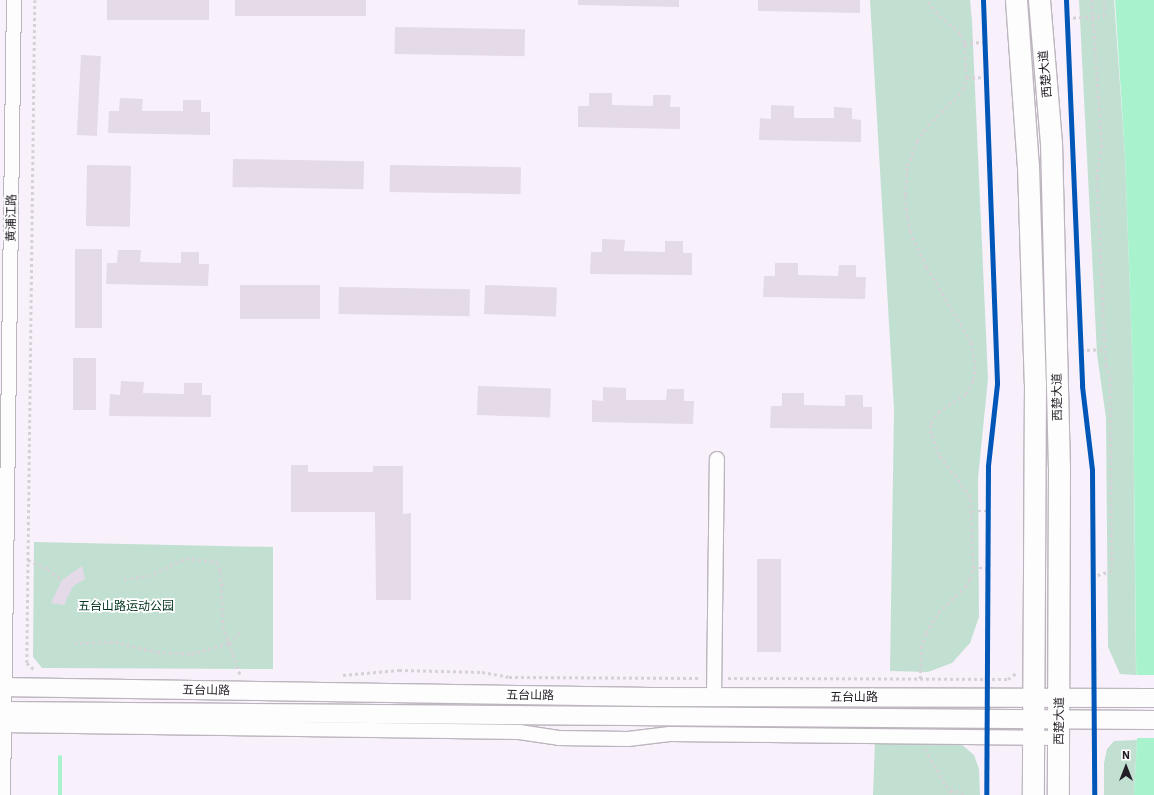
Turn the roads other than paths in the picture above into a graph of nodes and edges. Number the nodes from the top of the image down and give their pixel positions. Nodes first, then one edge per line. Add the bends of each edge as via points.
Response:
1 (14, 0) edge
2 (1016, 0) edge
3 (1038, 0) edge
4 (717, 459) dead end
5 (2, 688) edge
6 (714, 697) junction
7 (1060, 697) junction
8 (1033, 698) junction
9 (1154, 698) edge
10 (2, 718) edge
11 (1154, 720) edge
12 (1033, 728) junction
13 (1059, 728) junction
14 (3, 795) edge
15 (1033, 795) edge
16 (1058, 795) edge

1 - 5 street, 黄浦江路
2 - 8 highway, 西楚大道 via 1028,166 1035,383
3 - 7 highway, 西楚大道 via 1051,142
4 - 6 street
5 - 6 main road, 五台山路
5 - 10 street, 黄浦江路
6 - 8 main road, 五台山路
7 - 8 main road, 五台山路
7 - 9 main road, 五台山路
7 - 13 highway, 西楚大道
8 - 12 highway, 西楚大道
10 - 12 main road, 五台山路
10 - 12 street via 519,732 566,738 628,739 670,734 923,736
10 - 14 street, 黄浦江路
11 - 13 main road, 五台山路 via 1095,719
12 - 13 main road, 五台山路
12 - 15 highway, 西楚大道
13 - 16 highway, 西楚大道

